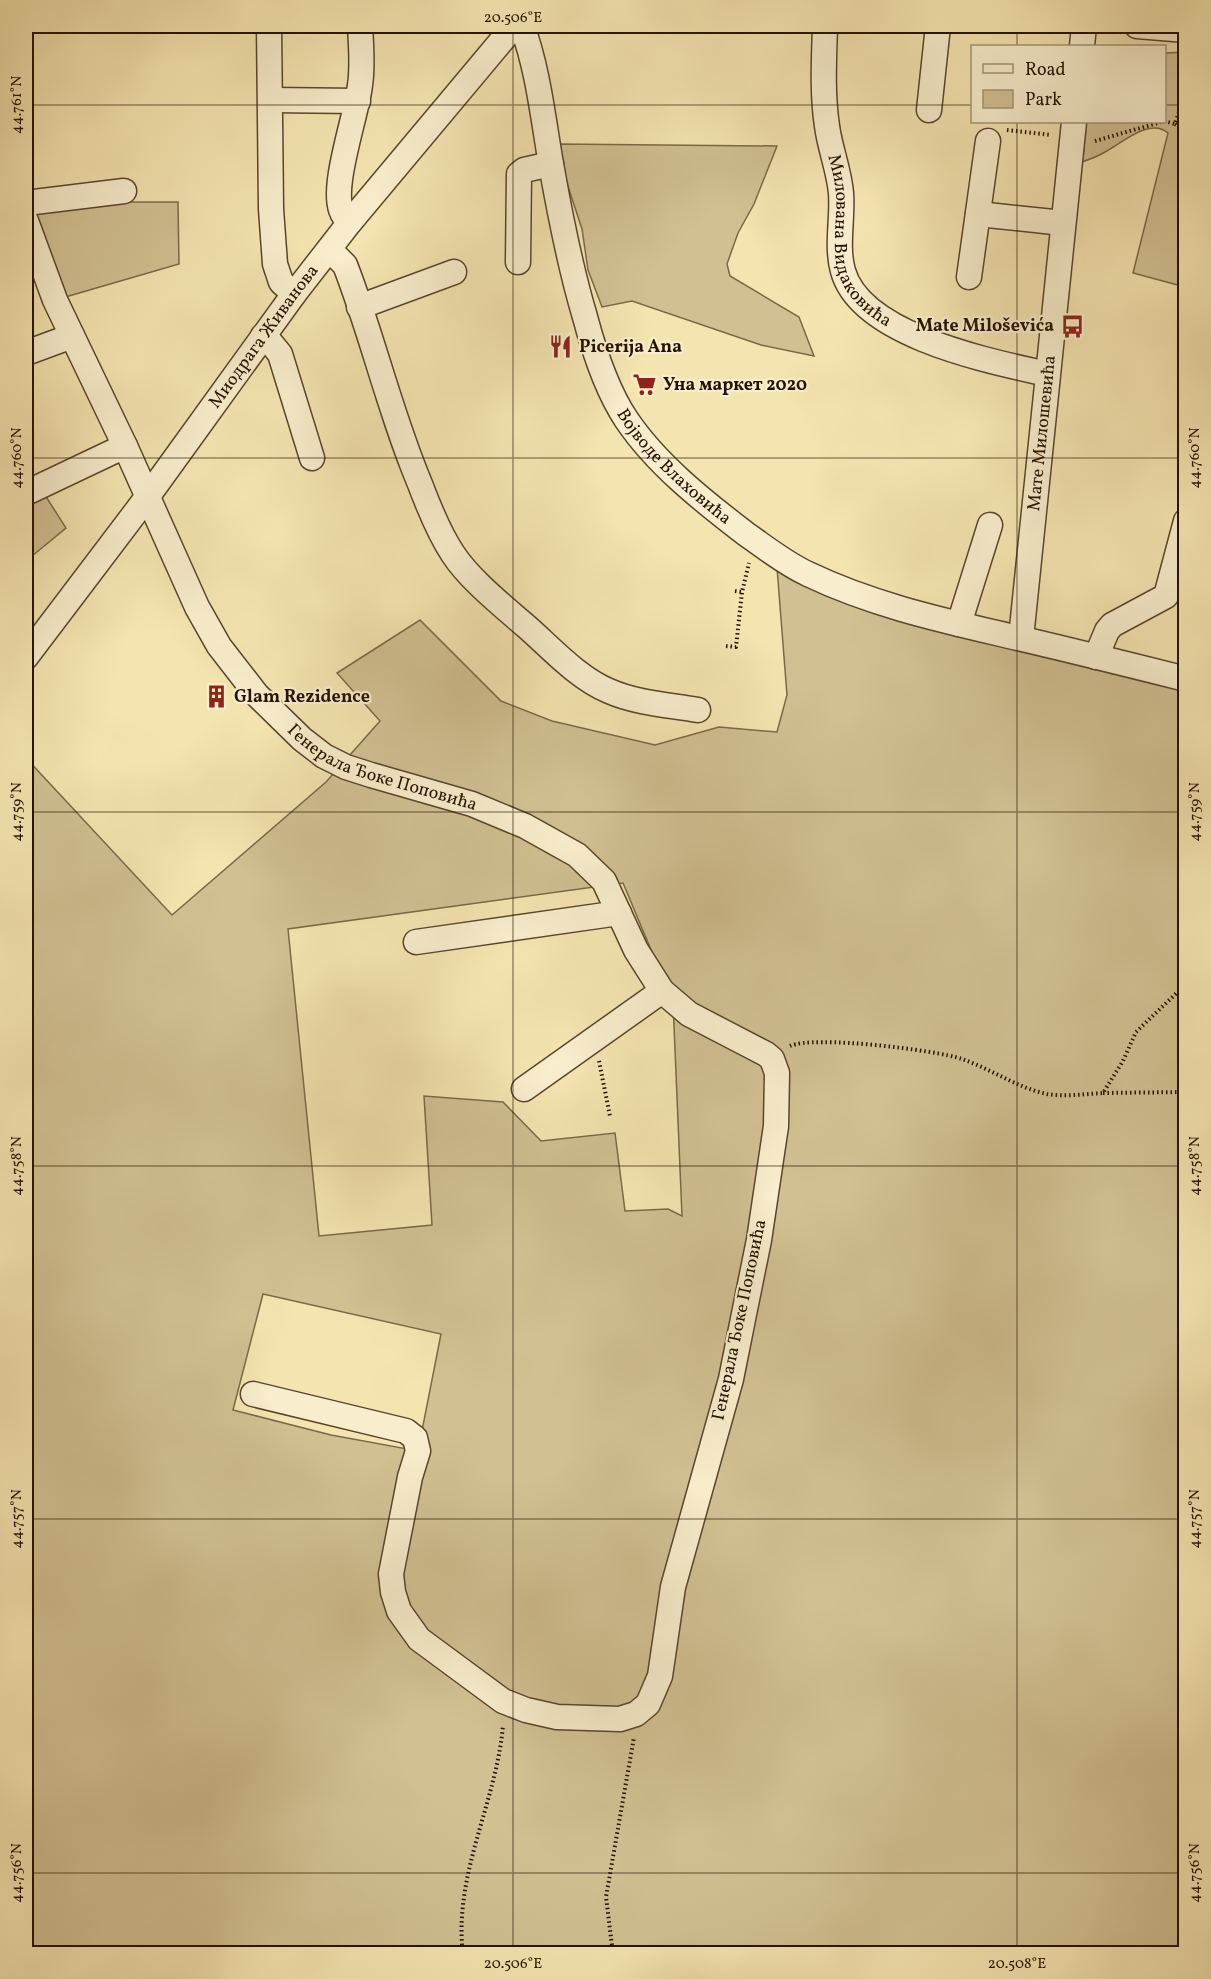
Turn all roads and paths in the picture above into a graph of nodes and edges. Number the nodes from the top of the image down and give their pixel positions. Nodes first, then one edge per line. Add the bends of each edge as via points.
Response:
1 (269, 26) edge
2 (360, 26) edge
3 (513, 26) edge
4 (522, 26) edge
5 (825, 26) edge
6 (938, 26) edge
7 (1084, 26) edge
8 (1137, 26) edge
9 (1185, 30) edge
10 (1082, 45) edge
11 (1185, 90) edge
12 (271, 100) junction
13 (358, 101) junction
14 (929, 110) dead end
15 (1166, 122) edge
16 (1157, 123) edge
17 (1175, 124) junction
18 (1185, 131) edge
19 (996, 135) joint
20 (1073, 136) edge
21 (551, 164) junction
22 (124, 191) dead end
23 (26, 203) edge
24 (978, 214) junction
25 (26, 221) edge
26 (350, 222) junction
27 (1063, 223) junction
28 (330, 250) junction
29 (518, 262) dead end
30 (454, 272) dead end
31 (969, 277) dead end
32 (294, 294) junction
33 (359, 307) junction
34 (72, 336) junction
35 (263, 336) junction
36 (26, 353) edge
37 (1047, 374) junction
38 (125, 446) junction
39 (312, 458) dead end
40 (26, 493) edge
41 (148, 496) junction
42 (1185, 520) edge
43 (990, 525) dead end
44 (750, 561) dead end
45 (735, 591) dead end
46 (742, 592) junction
47 (959, 624) junction
48 (1021, 638) junction
49 (726, 646) dead end
50 (26, 657) edge
51 (1096, 657) junction
52 (1185, 679) edge
53 (698, 710) dead end
54 (619, 913) junction
55 (416, 942) dead end
56 (1185, 984) edge
57 (662, 991) junction
58 (595, 1040) junction
59 (772, 1059) junction
60 (524, 1089) dead end
61 (1185, 1092) edge
62 (1102, 1093) junction
63 (610, 1116) dead end
64 (253, 1394) dead end
65 (503, 1701) junction
66 (648, 1704) junction
67 (464, 1953) edge
68 (613, 1953) edge

1 - 12 street
2 - 13 street
3 - 26 street, Миодрага Живанова
4 - 21 street, Војводе Влаховића
5 - 37 street, Милована Видаковића via 824,93 827,129 841,192 842,268 855,294 888,322 927,341
6 - 14 street
7 - 10 street
8 - 9 street
11 - 17 path
12 - 13 street
12 - 32 street via 275,264 281,282
13 - 26 street via 340,181 339,204
15 - 17 path
16 - 20 path
17 - 18 path
19 - 20 path
19 - 24 street
20 - 27 street, Мате Милошевића
21 - 29 street via 519,174
21 - 47 street, Војводе Влаховића via 593,343 612,394 643,441 711,507 804,573 879,603
22 - 23 street
24 - 27 street
24 - 31 street
25 - 34 street, Генерала Ђоке Поповића
26 - 28 street, Миодрага Живанова
27 - 37 street, Мате Милошевића
28 - 32 street, Миодрага Живанова
28 - 33 street via 345,265
30 - 33 street
32 - 35 street, Миодрага Живанова
33 - 53 street via 413,467 454,555 523,624 594,682 624,696
34 - 36 street
34 - 38 street, Генерала Ђоке Поповића
35 - 39 street via 280,354
35 - 41 street, Миодрага Живанова
37 - 48 street, Мате Милошевића
38 - 40 street
38 - 41 street, Генерала Ђоке Поповића
41 - 50 street, Миодрага Живанова
41 - 54 street, Генерала Ђоке Поповића via 197,607 219,646 257,695 302,739 346,767 472,804 562,845 604,881
42 - 51 street via 1166,596 1112,625
43 - 47 street
44 - 46 path
45 - 46 path
46 - 49 path via 736,647
47 - 48 street, Војводе Влаховића
48 - 51 street, Војводе Влаховића
51 - 52 street, Војводе Влаховића
54 - 55 street
54 - 57 street, Генерала Ђоке Поповића
56 - 62 path via 1136,1032 1124,1061
57 - 58 street
57 - 59 street, Генерала Ђоке Поповића via 689,1014
58 - 60 street
58 - 63 path
59 - 62 path via 796,1043 819,1041 912,1049 962,1059 1045,1094
59 - 66 street, Генерала Ђоке Поповића via 777,1073 776,1126 759,1240 731,1379 673,1587 660,1676
61 - 62 path
64 - 65 street via 406,1431 415,1438 418,1451 391,1574 399,1611 419,1639
65 - 66 street via 558,1717 620,1719 636,1714
65 - 67 path via 502,1737 466,1883
66 - 68 path via 636,1727 606,1898

